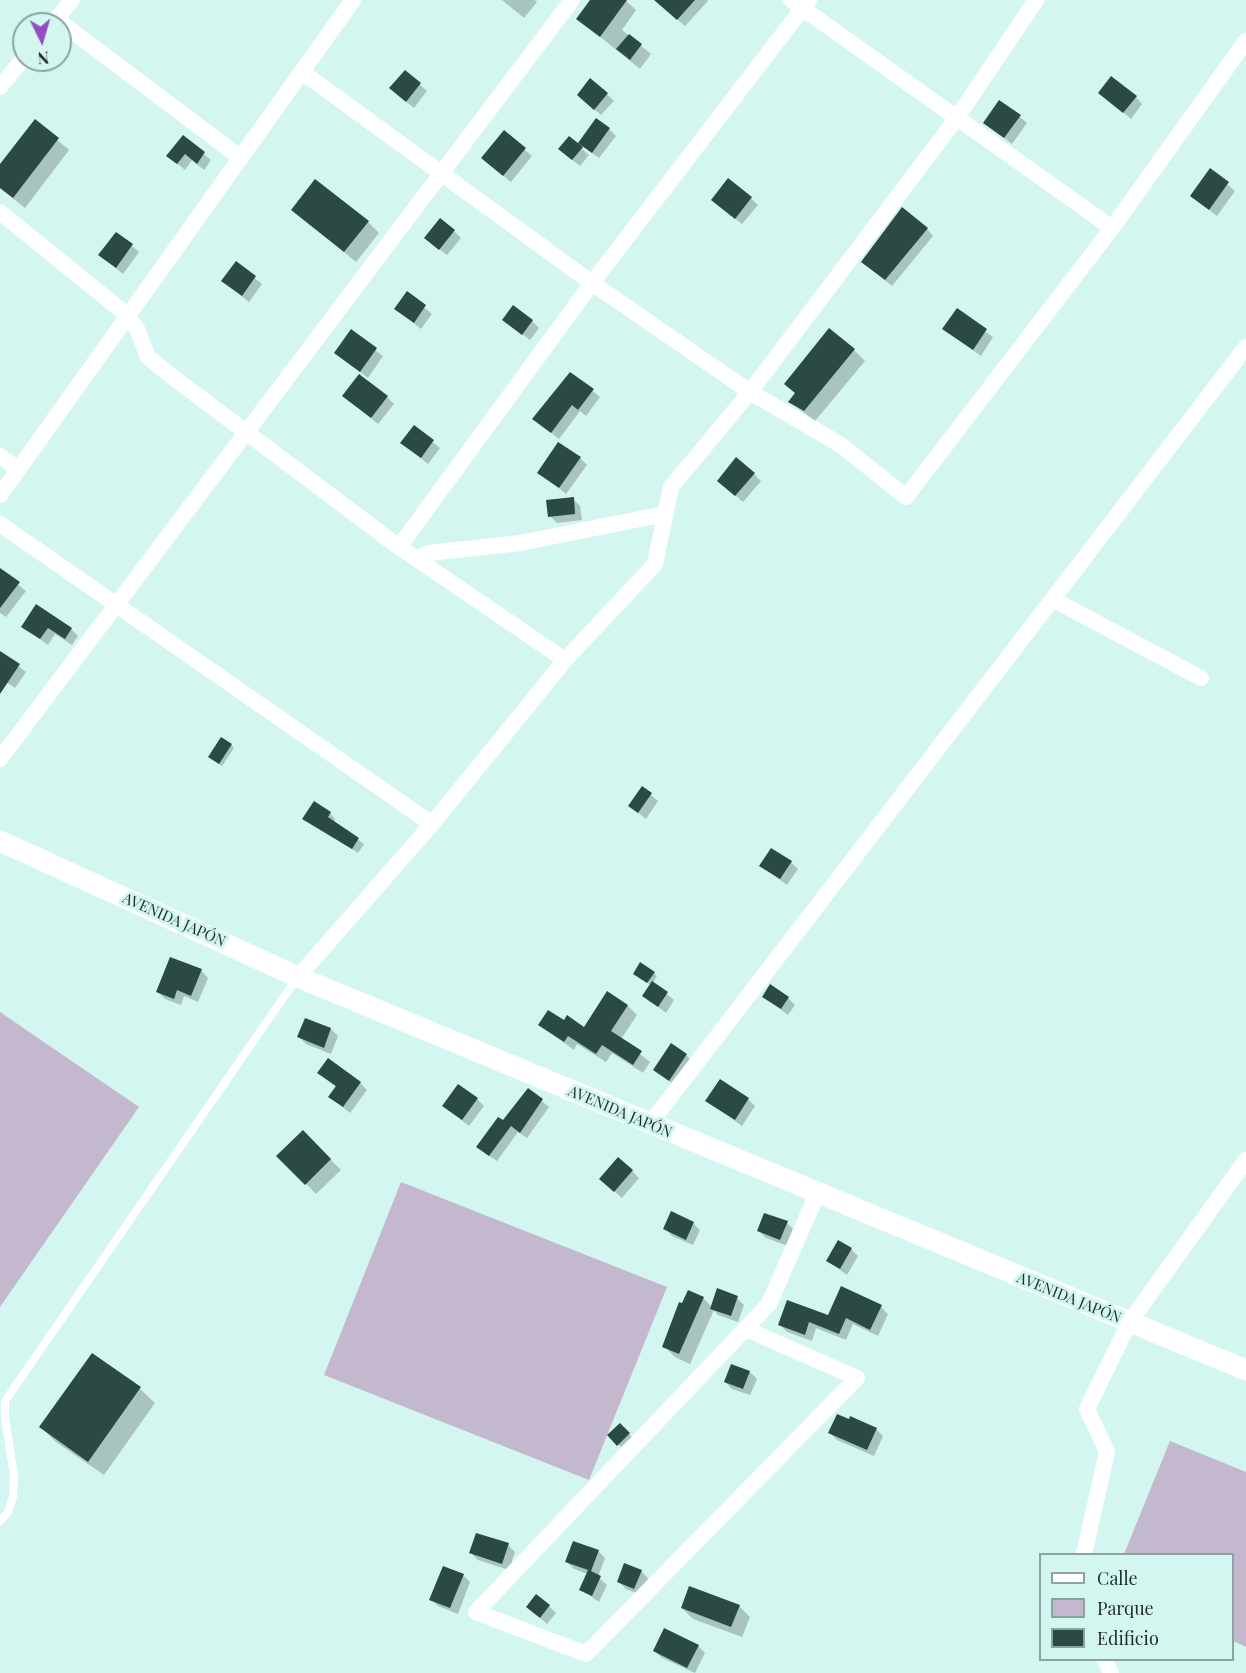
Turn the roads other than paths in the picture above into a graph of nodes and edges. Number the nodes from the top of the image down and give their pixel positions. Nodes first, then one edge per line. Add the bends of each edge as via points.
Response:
1 (72, 0) edge
2 (353, 0) edge
3 (572, 0) edge
4 (1036, 0) edge
5 (801, 3) edge
6 (62, 12) edge
7 (72, 34) edge
8 (1246, 41) edge
9 (12, 72) edge
10 (302, 72) junction
11 (0, 87) edge
12 (956, 119) junction
13 (241, 158) junction
14 (443, 172) junction
15 (0, 212) edge
16 (1112, 228) junction
17 (592, 283) junction
18 (128, 316) junction
19 (1246, 347) edge
20 (750, 392) junction
21 (247, 434) junction
22 (0, 456) edge
23 (18, 469) junction
24 (0, 495) edge
25 (665, 513) junction
26 (0, 524) edge
27 (399, 547) junction
28 (417, 559) junction
29 (1054, 600) junction
30 (115, 603) junction
31 (565, 660) junction
32 (1201, 678) dead end
33 (0, 759) edge
34 (432, 824) junction
35 (0, 841) edge
36 (298, 977) junction
37 (650, 1125) junction
38 (1246, 1160) edge
39 (817, 1194) junction
40 (1129, 1323) junction
41 (746, 1329) junction
42 (1246, 1370) edge
43 (0, 1521) edge
44 (1084, 1553) edge

1 - 6 street
2 - 10 street
3 - 14 street
4 - 12 street
5 - 12 street
5 - 17 street
7 - 13 street
8 - 16 street
9 - 11 street
10 - 13 street
10 - 14 street
12 - 16 street
12 - 20 street
13 - 18 street
14 - 17 street
14 - 21 street
15 - 18 street
16 - 20 street via 906,497 842,445
17 - 20 street
17 - 27 street
18 - 21 street via 148,357
18 - 23 street
19 - 29 street
20 - 25 street via 671,486
21 - 27 street
21 - 30 street
22 - 23 street
23 - 24 street
25 - 28 street via 520,543 429,553
25 - 31 street via 655,564
26 - 30 street
27 - 28 street
28 - 31 street
29 - 32 street
29 - 37 street
30 - 33 street
30 - 34 street
31 - 34 street
34 - 36 street
35 - 36 street, AVENIDA JAPÓN
36 - 37 street, AVENIDA JAPÓN
36 - 43 lane via 5,1401 14,1476 13,1497
37 - 39 street, AVENIDA JAPÓN
38 - 40 street
39 - 40 street, AVENIDA JAPÓN
39 - 41 street via 769,1304
40 - 42 street, AVENIDA JAPÓN
40 - 44 street via 1087,1409 1107,1452
41 - 41 street via 857,1378 586,1654 476,1612

